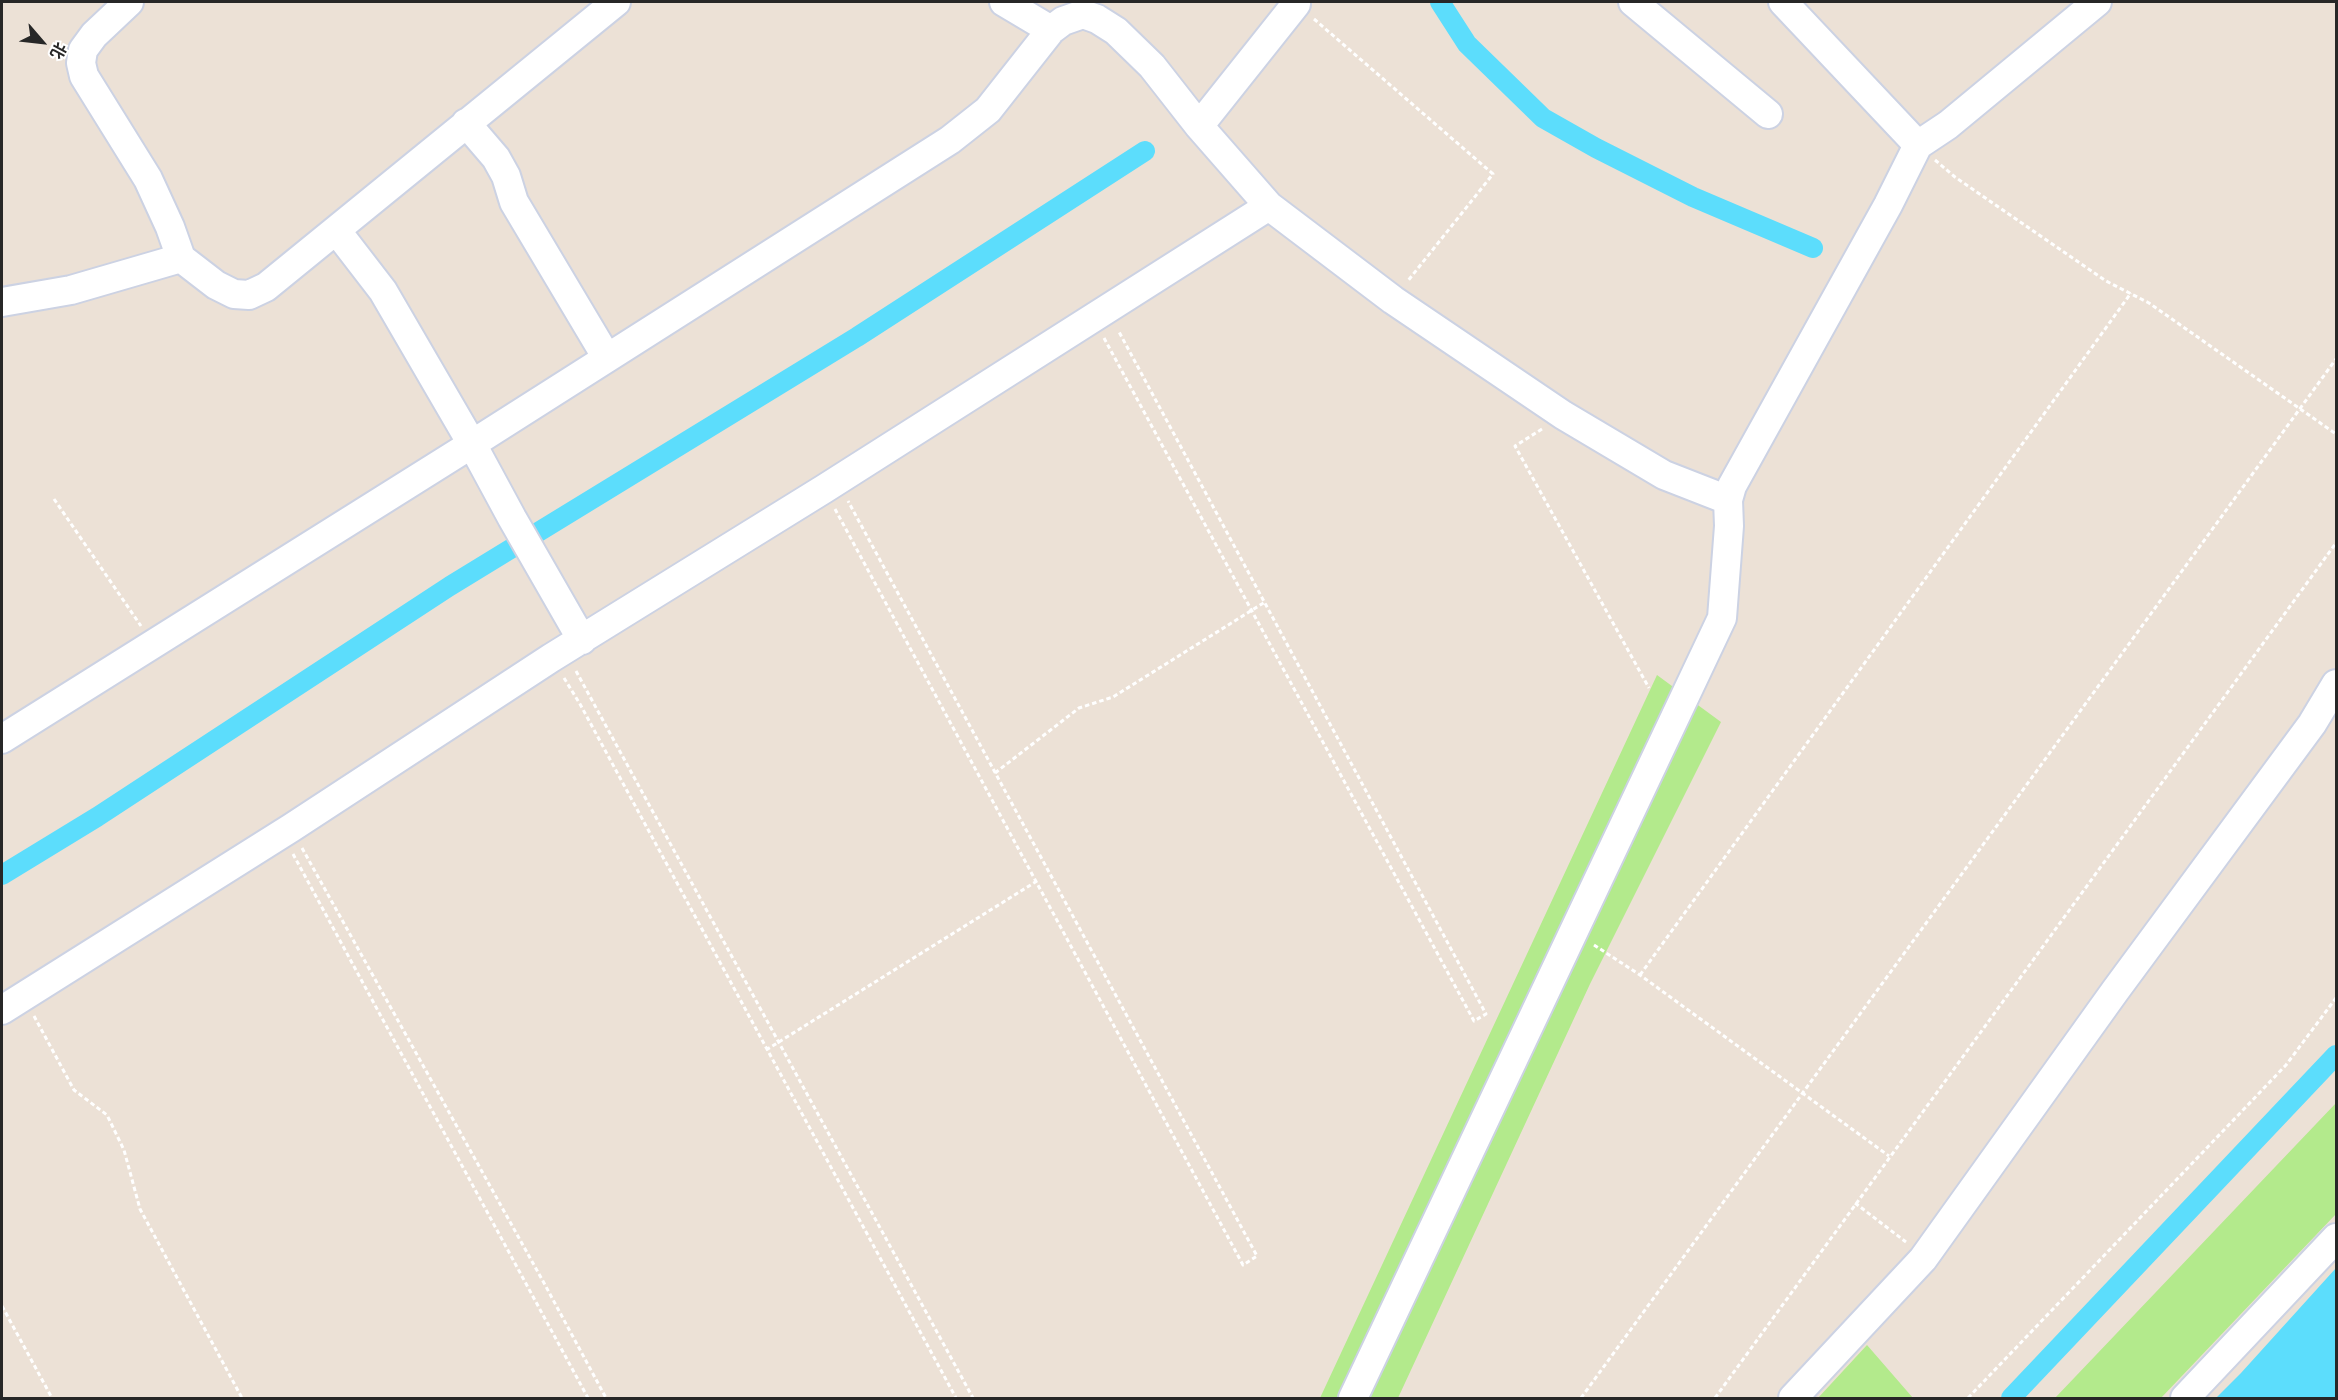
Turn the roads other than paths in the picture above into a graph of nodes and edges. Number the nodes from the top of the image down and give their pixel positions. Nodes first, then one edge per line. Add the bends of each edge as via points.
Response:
1 (129, 2) edge
2 (616, 2) edge
3 (1633, 2) edge
4 (1784, 2) edge
5 (2097, 2) edge
6 (1295, 3) edge
7 (1014, 4) edge
8 (1051, 30) junction
9 (1768, 114) dead end
10 (466, 123) junction
11 (1199, 126) junction
12 (1917, 145) junction
13 (1269, 206) junction
14 (336, 230) junction
15 (181, 258) junction
16 (2, 302) edge
17 (607, 358) junction
18 (472, 444) junction
19 (1728, 500) junction
20 (566, 650) junction
21 (2337, 684) edge
22 (2, 739) edge
23 (13, 1003) edge
24 (2337, 1238) edge
25 (1353, 1398) edge
26 (1793, 1398) edge
27 (2185, 1398) edge

1 - 15 street via 94,35 83,50 81,63 84,76 148,179
2 - 10 street
3 - 9 street
4 - 12 street
5 - 12 street via 1948,125
6 - 11 street
7 - 8 street
8 - 11 street via 1083,14 1097,19 1152,66
8 - 17 street via 988,110 950,140
10 - 14 street
10 - 17 street via 496,158 514,202
11 - 13 street
12 - 19 street via 1732,486
13 - 19 street via 1393,300 1563,415 1664,475
13 - 20 street
14 - 15 street via 266,287 249,296 216,285
14 - 18 street via 383,291
15 - 16 street via 71,290
17 - 18 street
18 - 20 street via 544,574
18 - 22 street
19 - 25 street via 1722,618
20 - 23 street
21 - 26 street via 2312,724 1923,1259
24 - 27 street

